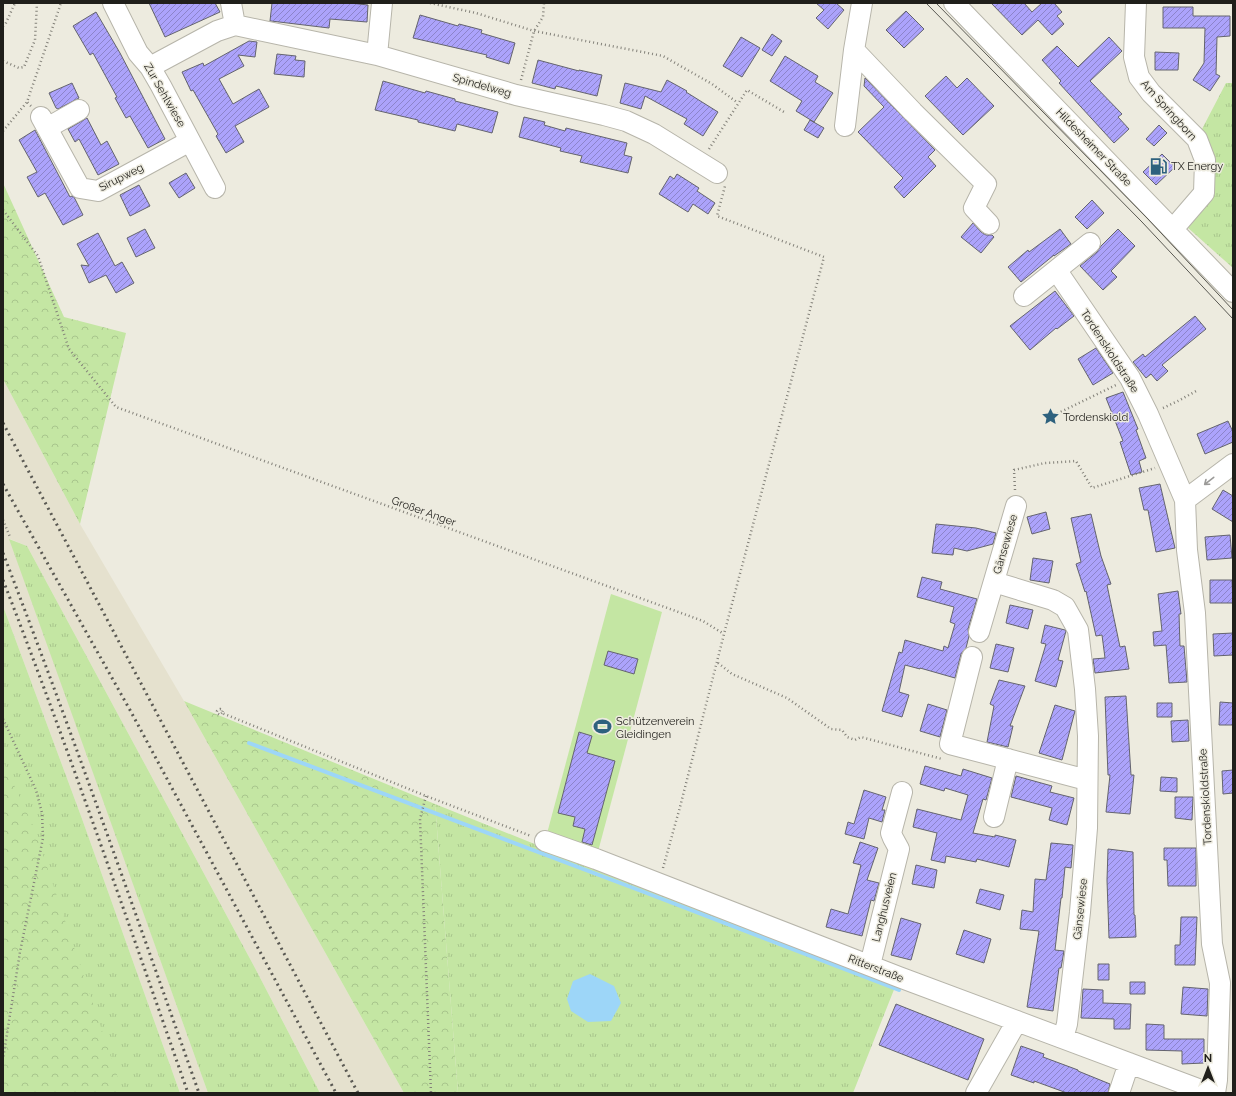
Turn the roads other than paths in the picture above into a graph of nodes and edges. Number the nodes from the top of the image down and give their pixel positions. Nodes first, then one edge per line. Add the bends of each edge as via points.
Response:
1 (113, 3) edge
2 (231, 3) edge
3 (382, 3) edge
4 (862, 3) edge
5 (954, 3) edge
6 (1136, 3) edge
7 (235, 25) junction
8 (854, 50) junction
9 (377, 55) junction
10 (150, 67) junction
11 (79, 110) dead end
12 (845, 126) dead end
13 (190, 141) junction
14 (721, 180) road end
15 (215, 188) dead end
16 (989, 224) dead end
17 (1173, 229) junction
18 (1090, 243) dead end
19 (1057, 271) junction
20 (1233, 292) edge
21 (1024, 296) dead end
22 (1233, 464) edge
23 (1185, 500) junction
24 (1016, 506) road end
25 (994, 582) junction
26 (979, 632) dead end
27 (972, 657) dead end
28 (1008, 759) junction
29 (1087, 780) junction
30 (902, 792) dead end
31 (994, 817) dead end
32 (545, 841) road end
33 (870, 965) junction
34 (1018, 1021) junction
35 (1063, 1038) junction
36 (1128, 1062) junction
37 (976, 1093) edge
38 (1119, 1093) edge
39 (1209, 1093) edge
40 (1215, 1093) edge

1 - 10 street, Zur Sehlwiese via 138,53
2 - 7 street
3 - 9 street
4 - 8 street
5 - 17 street, Hildesheimer Straße
6 - 17 street, Am Springborn via 1134,57 1139,77 1151,93 1197,140 1205,160 1204,193
7 - 9 street, Spindelweg
7 - 10 street via 217,31
8 - 12 street
8 - 16 street via 986,184 974,208
9 - 14 street, Spindelweg via 516,95 626,121 654,134 700,163
10 - 13 street, Zur Sehlwiese
11 - 13 street, Sirupweg via 44,122 80,188 98,191
13 - 15 street, Zur Sehlwiese
17 - 20 street, Hildesheimer Straße
18 - 19 street
19 - 21 street
19 - 23 street, Tordenskioldstraße via 1130,378
22 -> 23 street
23 - 40 street, Tordenskioldstraße via 1187,550 1196,621 1212,944 1220,982
24 - 25 street, Gänsewiese
25 - 26 street, Gänsewiese
25 - 29 street, Gänsewiese via 1054,600 1065,607 1078,630 1088,736
27 - 28 street via 950,744
28 - 29 street
28 - 31 street
29 - 35 street, Gänsewiese via 1080,912
30 - 33 street, Langhusveien via 892,833 898,849
32 - 33 street, Ritterstraße
33 - 34 street, Ritterstraße
34 - 35 street, Ritterstraße
34 - 37 street
35 - 36 street, Ritterstraße
36 - 38 street
36 - 39 street, Ritterstraße

